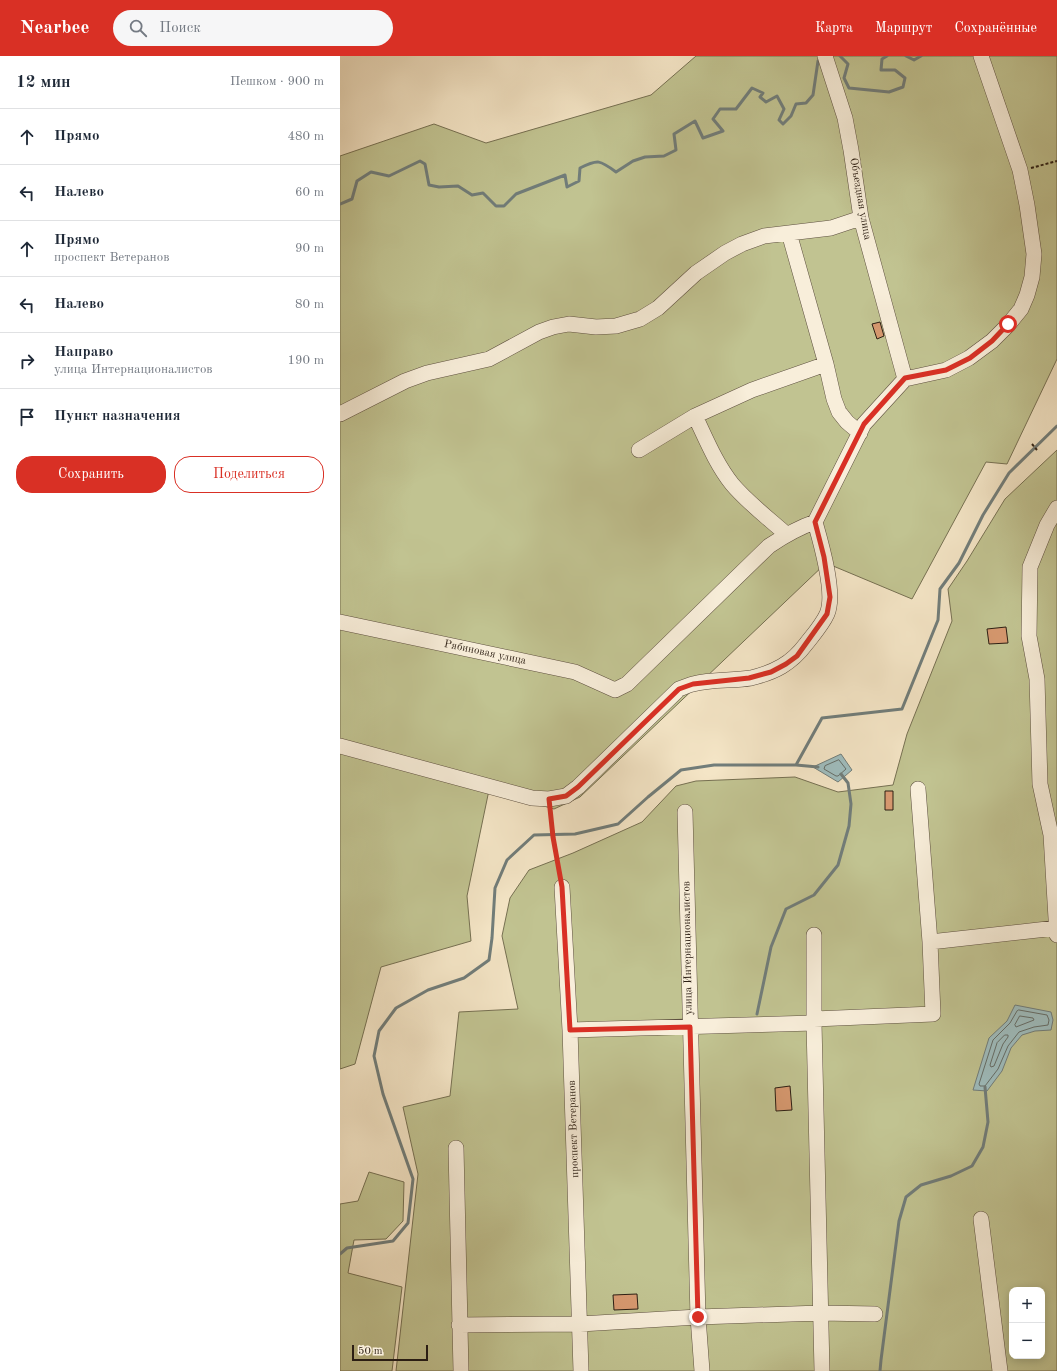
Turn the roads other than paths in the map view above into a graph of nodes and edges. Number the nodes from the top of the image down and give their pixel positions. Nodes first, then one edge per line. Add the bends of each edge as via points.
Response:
1 (981, 56) edge
2 (827, 60) edge
3 (861, 218) junction
4 (789, 233) junction
5 (826, 364) junction
6 (905, 378) junction
7 (340, 414) edge
8 (695, 416) junction
9 (860, 433) junction
10 (639, 450) dead end
11 (1057, 508) edge
12 (815, 522) junction
13 (786, 534) junction
14 (340, 622) edge
15 (340, 746) edge
16 (918, 789) dead end
17 (685, 812) dead end
18 (562, 887) road end
19 (1057, 932) edge
20 (814, 935) dead end
21 (930, 942) junction
22 (814, 1021) junction
23 (690, 1027) junction
24 (570, 1030) junction
25 (456, 1148) dead end
26 (981, 1219) dead end
27 (821, 1314) junction
28 (875, 1314) dead end
29 (698, 1317) junction
30 (580, 1324) junction
31 (459, 1325) junction
32 (461, 1371) edge
33 (581, 1371) edge
34 (702, 1371) edge
35 (822, 1371) edge
36 (1000, 1371) edge

1 - 6 street via 1020,170 1034,254 1032,277 1021,309 992,341 970,358 946,370
2 - 3 street, Объездная улица via 845,118
3 - 4 street via 832,228
3 - 6 street, Объездная улица
4 - 5 street
4 - 7 street via 764,236 725,253 696,273 658,308 640,319 616,326 568,324 553,327 489,359 427,372
5 - 8 street via 752,390
5 - 9 street via 839,412
6 - 9 street via 864,424
8 - 10 street
8 - 13 street via 732,484
9 - 12 street
11 - 19 street via 1047,525 1030,567 1029,636 1037,679 1040,784 1051,835
12 - 13 street
12 - 15 street via 830,597 827,614 797,656 771,672 749,678 693,684 679,689 566,796 532,798
13 - 14 street, Рябиновая улица via 768,546 627,684 615,690 575,672
16 - 21 street
17 - 23 street, улица Интернационалистов
18 - 24 street, проспект Ветеранов
19 - 21 street
20 - 22 street
21 - 22 street via 933,1014
22 - 23 street
22 - 27 street
23 - 24 street
23 - 29 street, улица Интернационалистов
24 - 30 street, проспект Ветеранов
25 - 31 street
26 - 36 street
27 - 28 street
27 - 29 street
27 - 35 street
29 - 30 street
29 - 34 street, улица Интернационалистов
30 - 31 street
30 - 33 street, проспект Ветеранов
31 - 32 street

